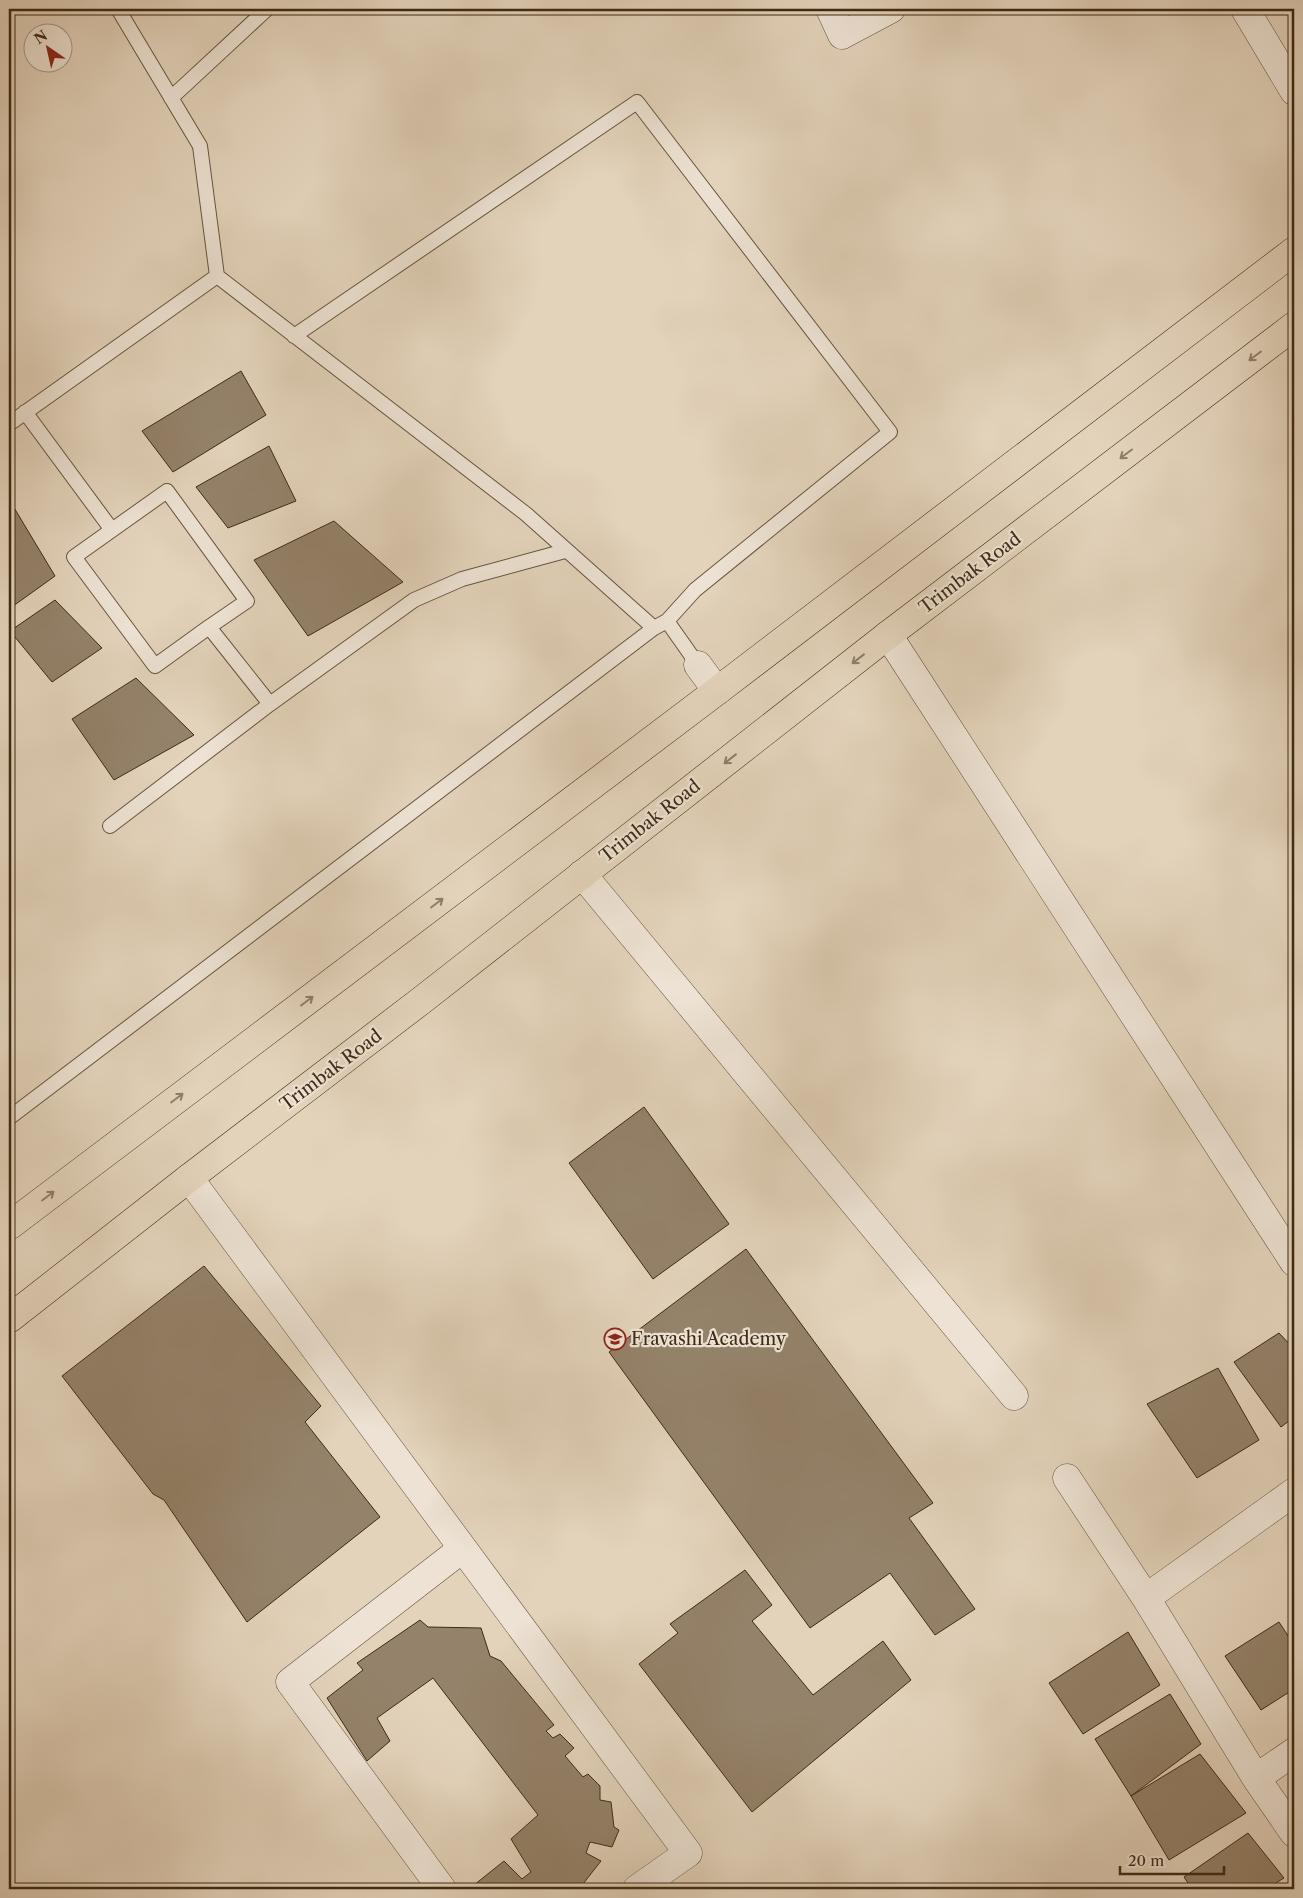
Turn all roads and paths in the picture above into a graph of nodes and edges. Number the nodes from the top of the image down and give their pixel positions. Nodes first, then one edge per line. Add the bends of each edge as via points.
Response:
1 (118, 9) edge
2 (267, 9) edge
3 (830, 9) edge
4 (891, 9) edge
5 (1245, 9) edge
6 (1294, 91) edge
7 (171, 98) junction
8 (1294, 251) edge
9 (217, 276) junction
10 (1294, 326) edge
11 (294, 336) junction
12 (25, 412) junction
13 (9, 424) edge
14 (112, 530) junction
15 (565, 550) junction
16 (667, 621) junction
17 (209, 627) junction
18 (654, 628) junction
19 (888, 635) junction
20 (698, 665) joint
21 (717, 691) junction
22 (270, 704) junction
23 (110, 826) dead end
24 (582, 874) junction
25 (9, 1118) edge
26 (189, 1178) junction
27 (9, 1226) edge
28 (1294, 1262) edge
29 (9, 1319) edge
30 (1014, 1396) dead end
31 (1067, 1478) dead end
32 (1294, 1492) edge
33 (462, 1549) junction
34 (1146, 1598) junction
35 (1294, 1752) edge
36 (1256, 1778) junction
37 (1294, 1833) edge
38 (442, 1889) edge
39 (637, 1889) edge

1 - 7 lane
2 - 7 lane
3 - 4 street via 842,35
5 - 6 street
7 - 9 lane via 200,146
8 - 21 highway
9 - 11 lane
9 - 12 lane
10 -> 19 highway, Trimbak Road
11 - 15 lane via 526,514
11 - 16 lane via 637,102 890,432 695,590
12 - 13 lane
12 - 14 lane
14 - 17 lane via 74,557 155,666
14 - 17 lane via 167,491 247,601
15 - 18 lane
15 - 22 lane via 462,579 414,600
16 - 18 lane
16 - 20 lane
17 - 22 lane
18 - 25 lane
19 -> 24 highway, Trimbak Road
19 - 28 street
20 - 21 street
27 -> 21 highway
22 - 23 lane
24 - 26 highway, Trimbak Road
24 - 30 street
26 - 29 highway, Trimbak Road
26 - 33 street
31 - 34 street
32 - 34 street
33 - 38 street via 290,1682
33 - 39 street via 688,1853
34 - 36 street
35 - 36 street
36 - 37 street

